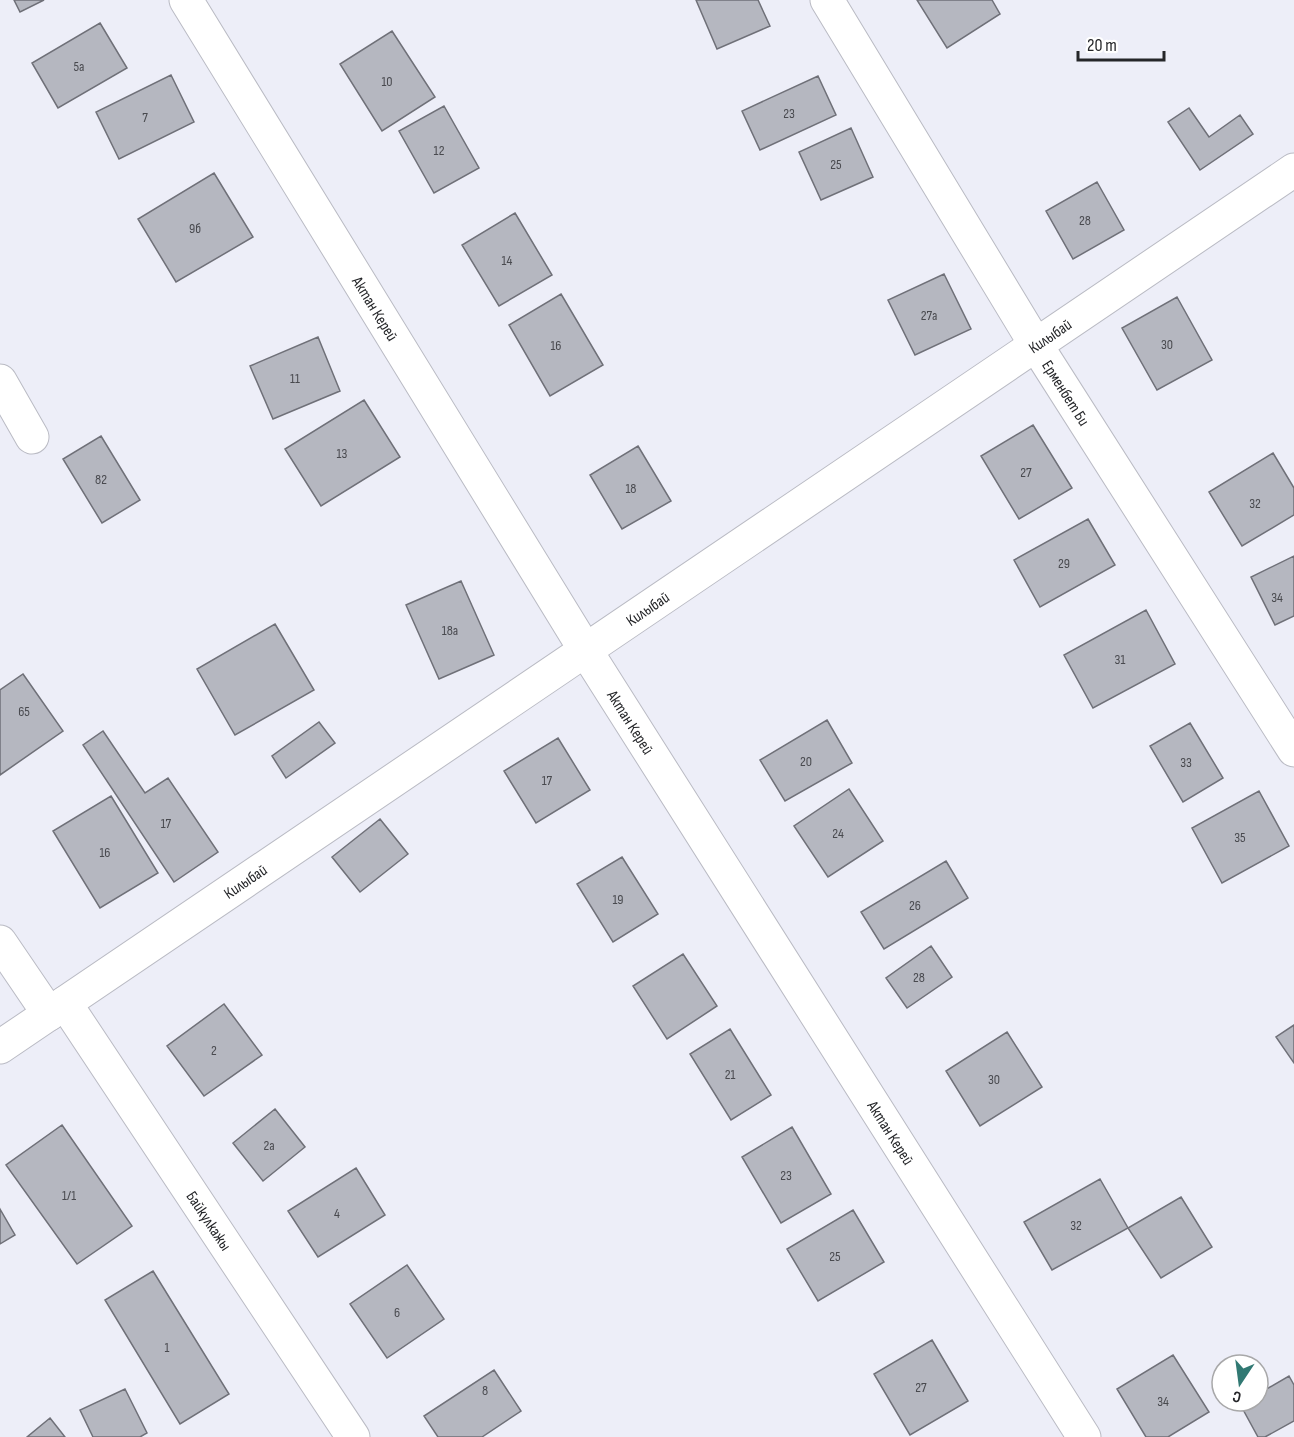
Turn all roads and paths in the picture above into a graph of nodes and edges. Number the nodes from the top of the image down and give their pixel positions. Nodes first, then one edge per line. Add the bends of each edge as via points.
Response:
1 (186, 0) edge
2 (827, 0) edge
3 (1294, 170) edge
4 (1036, 345) junction
5 (0, 381) edge
6 (32, 438) dead end
7 (586, 651) junction
8 (1294, 750) edge
9 (0, 942) edge
10 (57, 1009) junction
11 (0, 1047) edge
12 (353, 1437) edge
13 (1084, 1437) edge

1 - 7 street, Актан Керей
2 - 4 street, Ерменбет Би
3 - 4 street, Килыбай
4 - 7 street, Килыбай
4 - 8 street, Ерменбет Би
5 - 6 street
7 - 10 street, Килыбай
7 - 13 street, Актан Керей
9 - 10 street, Байкулкажы
10 - 11 street, Килыбай
10 - 12 street, Байкулкажы

